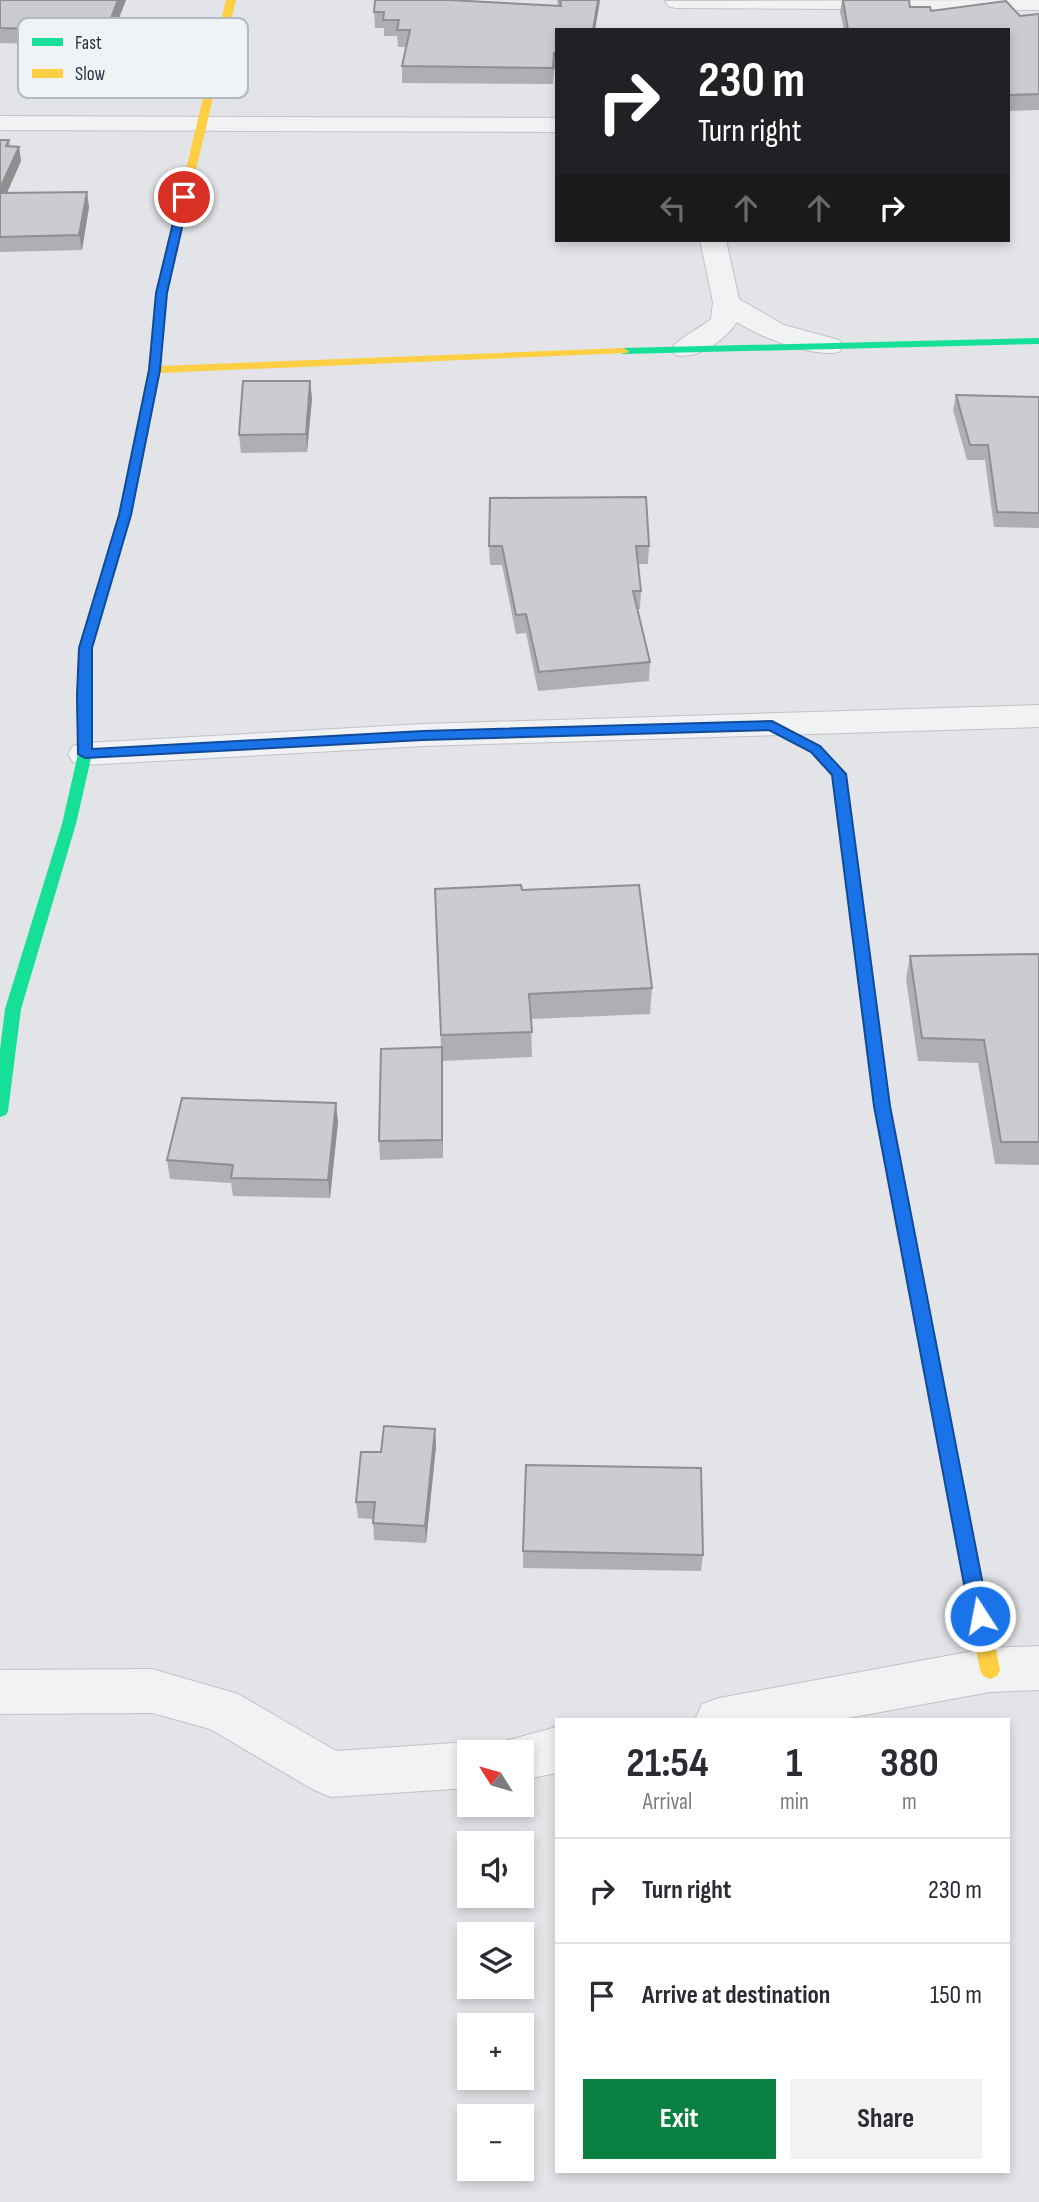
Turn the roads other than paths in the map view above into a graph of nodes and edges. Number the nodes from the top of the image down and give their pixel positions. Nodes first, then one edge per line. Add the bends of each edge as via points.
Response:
1 (231, 0) edge
2 (1039, 3) edge
3 (677, 7) edge
4 (227, 18) edge
5 (207, 98) edge
6 (0, 123) edge
7 (201, 124) junction
8 (555, 125) edge
9 (713, 242) edge
10 (726, 302) junction
11 (1039, 341) edge
12 (828, 346) junction
13 (685, 349) junction
14 (155, 370) junction
15 (1039, 716) edge
16 (772, 726) junction
17 (85, 754) junction
18 (6, 1009) edge
19 (0, 1111) edge
20 (1039, 1668) edge
21 (990, 1670) junction
22 (0, 1692) edge
23 (730, 1718) edge
24 (555, 1750) edge
25 (534, 1755) edge
26 (457, 1766) edge

1 - 4 street
2 - 3 street
5 - 7 street
6 - 7 street
7 - 8 street
7 - 14 street via 162,293
9 - 10 street
10 - 12 street via 751,323
10 - 13 street via 724,322
11 - 12 street
12 - 13 street
13 - 14 street
14 - 17 street via 125,515 86,648
15 - 16 street
16 - 17 street via 423,736
16 - 21 street via 816,749 839,774 882,1106
17 - 18 street via 69,824
18 - 19 street
20 - 21 street
21 - 23 street
22 - 26 street via 152,1691 221,1710 331,1774
24 - 25 street

